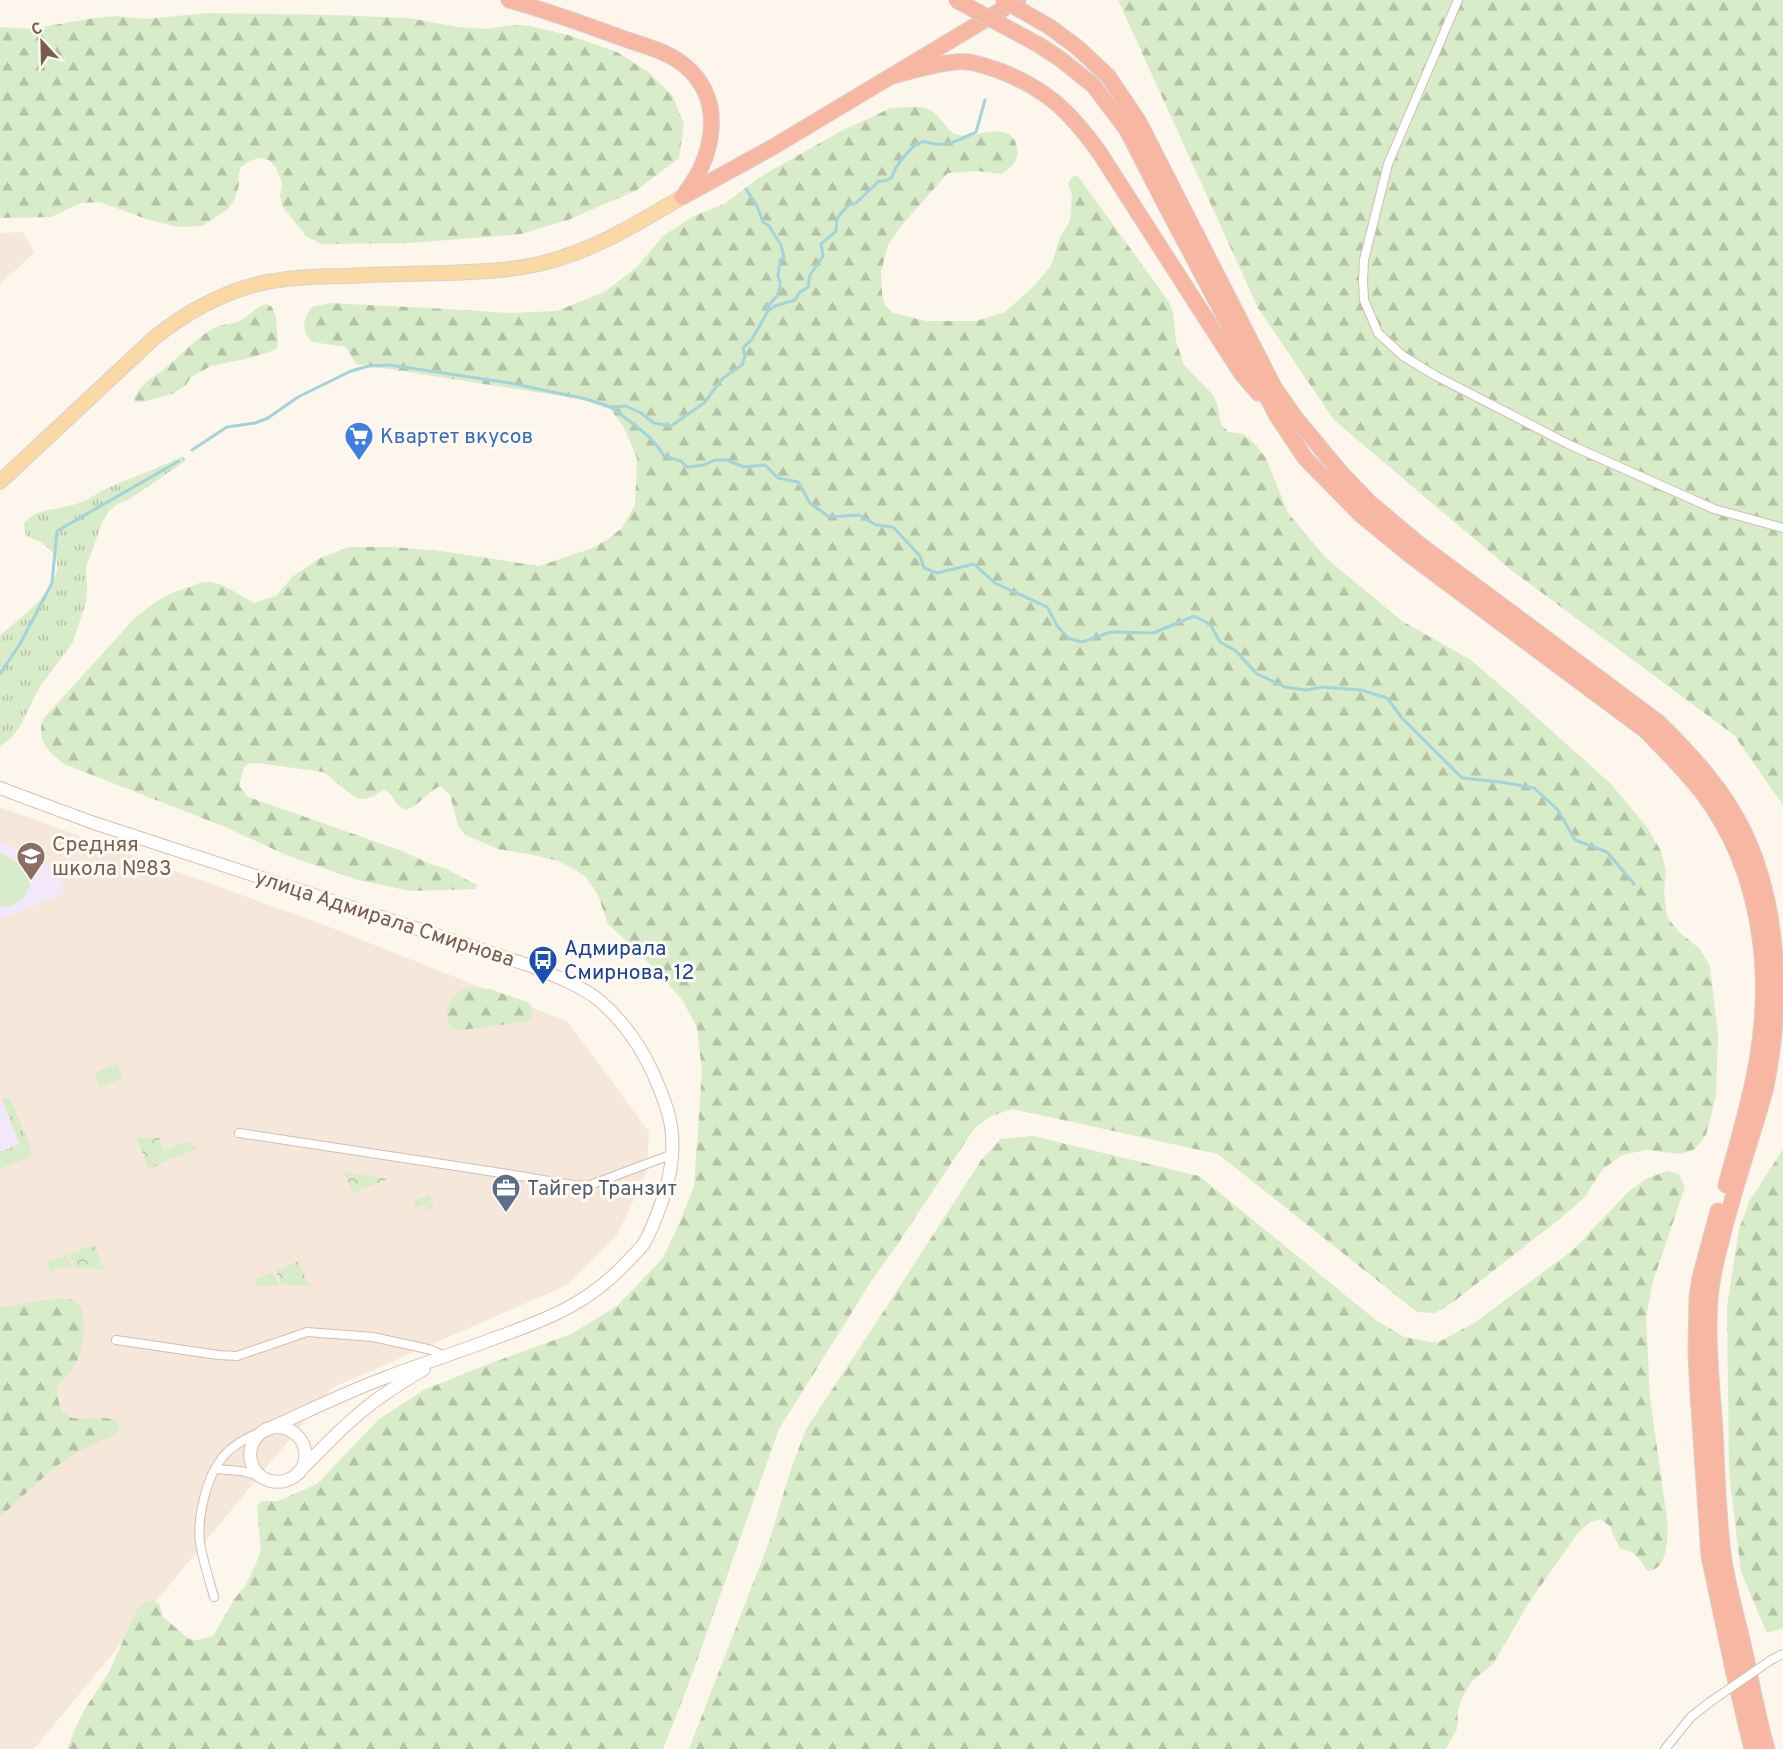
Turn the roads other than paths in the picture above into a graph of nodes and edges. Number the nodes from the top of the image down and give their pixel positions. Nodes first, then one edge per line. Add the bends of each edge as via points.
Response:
1 (509, 0) edge
2 (956, 0) edge
3 (1003, 0) edge
4 (1018, 0) edge
5 (1458, 0) edge
6 (892, 76) junction
7 (682, 197) junction
8 (1277, 416) junction
9 (0, 482) edge
10 (1783, 528) edge
11 (0, 788) edge
12 (238, 1133) dead end
13 (673, 1154) junction
14 (116, 1340) dead end
15 (446, 1357) junction
16 (266, 1430) junction
17 (215, 1469) junction
18 (299, 1473) junction
19 (260, 1476) junction
20 (214, 1597) dead end
21 (1783, 1654) edge
22 (1665, 1749) edge
23 (1752, 1749) edge
24 (1767, 1749) edge

1 - 7 highway via 661,52 684,65 696,78 709,103 712,133 705,159
2 - 8 highway, bridge via 1039,45 1093,85 1127,130
3 - 24 highway, bridge via 1050,27 1108,76 1139,122 1274,387 1342,474 1419,544 1658,722 1688,751 1744,831 1764,886 1776,949 1775,1034 1766,1089 1714,1273 1710,1335 1723,1554
4 - 6 highway
5 - 10 street via 1388,164 1364,260 1364,300 1378,333 1403,356 1436,376 1568,444 1714,509
6 - 7 highway
6 - 8 highway via 957,61 972,63 1023,80 1074,118 1241,373
7 - 9 main road via 593,246 533,266 298,278 255,285 215,299 154,338
8 - 23 highway via 1305,458 1361,515 1646,732 1675,760 1704,795 1731,838 1743,867 1762,949 1758,1058 1700,1278 1696,1353 1709,1556
11 - 13 street, улица Адмирала Смирнова via 91,822 531,966 567,982 599,1000 645,1054 669,1112
12 - 13 street via 587,1186
13 - 15 street, улица Адмирала Смирнова via 668,1186 644,1244 611,1280 546,1320
14 - 15 street via 237,1356 307,1332 374,1337
15 - 16 street, улица Адмирала Смирнова via 385,1378
15 - 18 street via 366,1407
16 - 17 street, улица Адмирала Смирнова via 238,1443
16 - 18 street via 284,1428 298,1436 305,1455
16 - 19 street via 254,1440 250,1450 252,1464
17 - 19 street
17 - 20 street, улица Адмирала Смирнова via 200,1530 202,1555
18 - 19 street via 280,1482
21 - 22 street, bridge via 1690,1716

